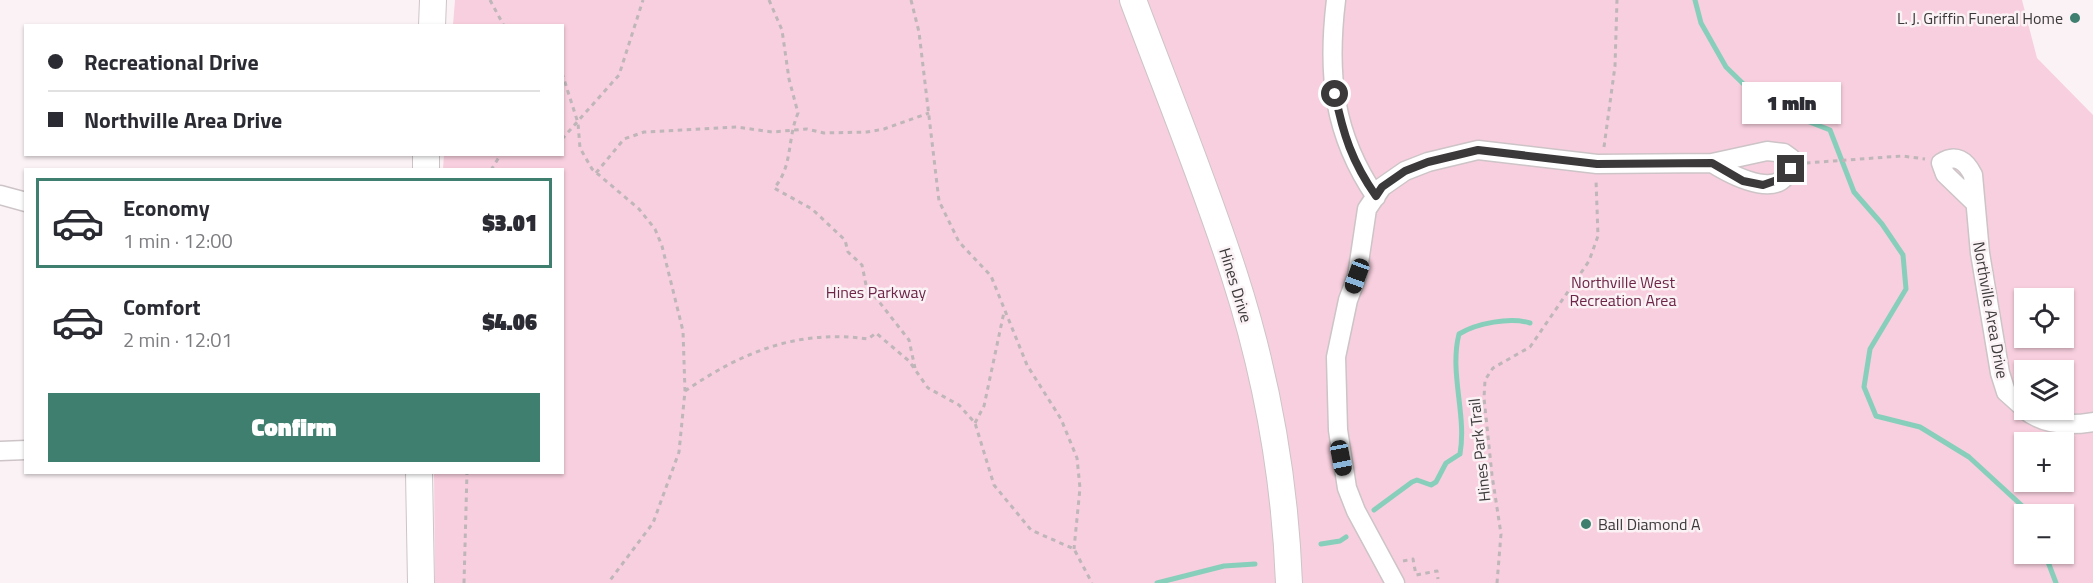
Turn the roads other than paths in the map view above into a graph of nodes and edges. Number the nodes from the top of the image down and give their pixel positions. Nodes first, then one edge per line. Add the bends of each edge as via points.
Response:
1 (433, 0) edge
2 (1133, 0) edge
3 (1335, 0) edge
4 (432, 24) edge
5 (1712, 163) dead end
6 (1941, 163) road end
7 (0, 195) edge
8 (1376, 196) junction
9 (24, 201) edge
10 (2014, 399) edge
11 (2047, 420) edge
12 (2093, 422) edge
13 (24, 450) edge
14 (0, 451) edge
15 (419, 474) edge
16 (421, 583) edge
17 (1289, 583) edge
18 (1395, 583) edge

1 - 4 street
2 - 17 street, Hines Drive via 1219,231 1252,335 1280,476
3 - 8 street via 1331,56 1342,132 1357,169
5 - 8 street via 1597,164 1478,150 1405,171
6 - 10 street, Northville Area Drive via 1945,174 1974,202 2000,373 2006,392
7 - 9 street
8 - 18 street via 1367,209 1357,276 1336,357 1338,430 1347,488
11 - 12 street, Northville Area Drive via 2074,426
13 - 14 street
15 - 16 street

